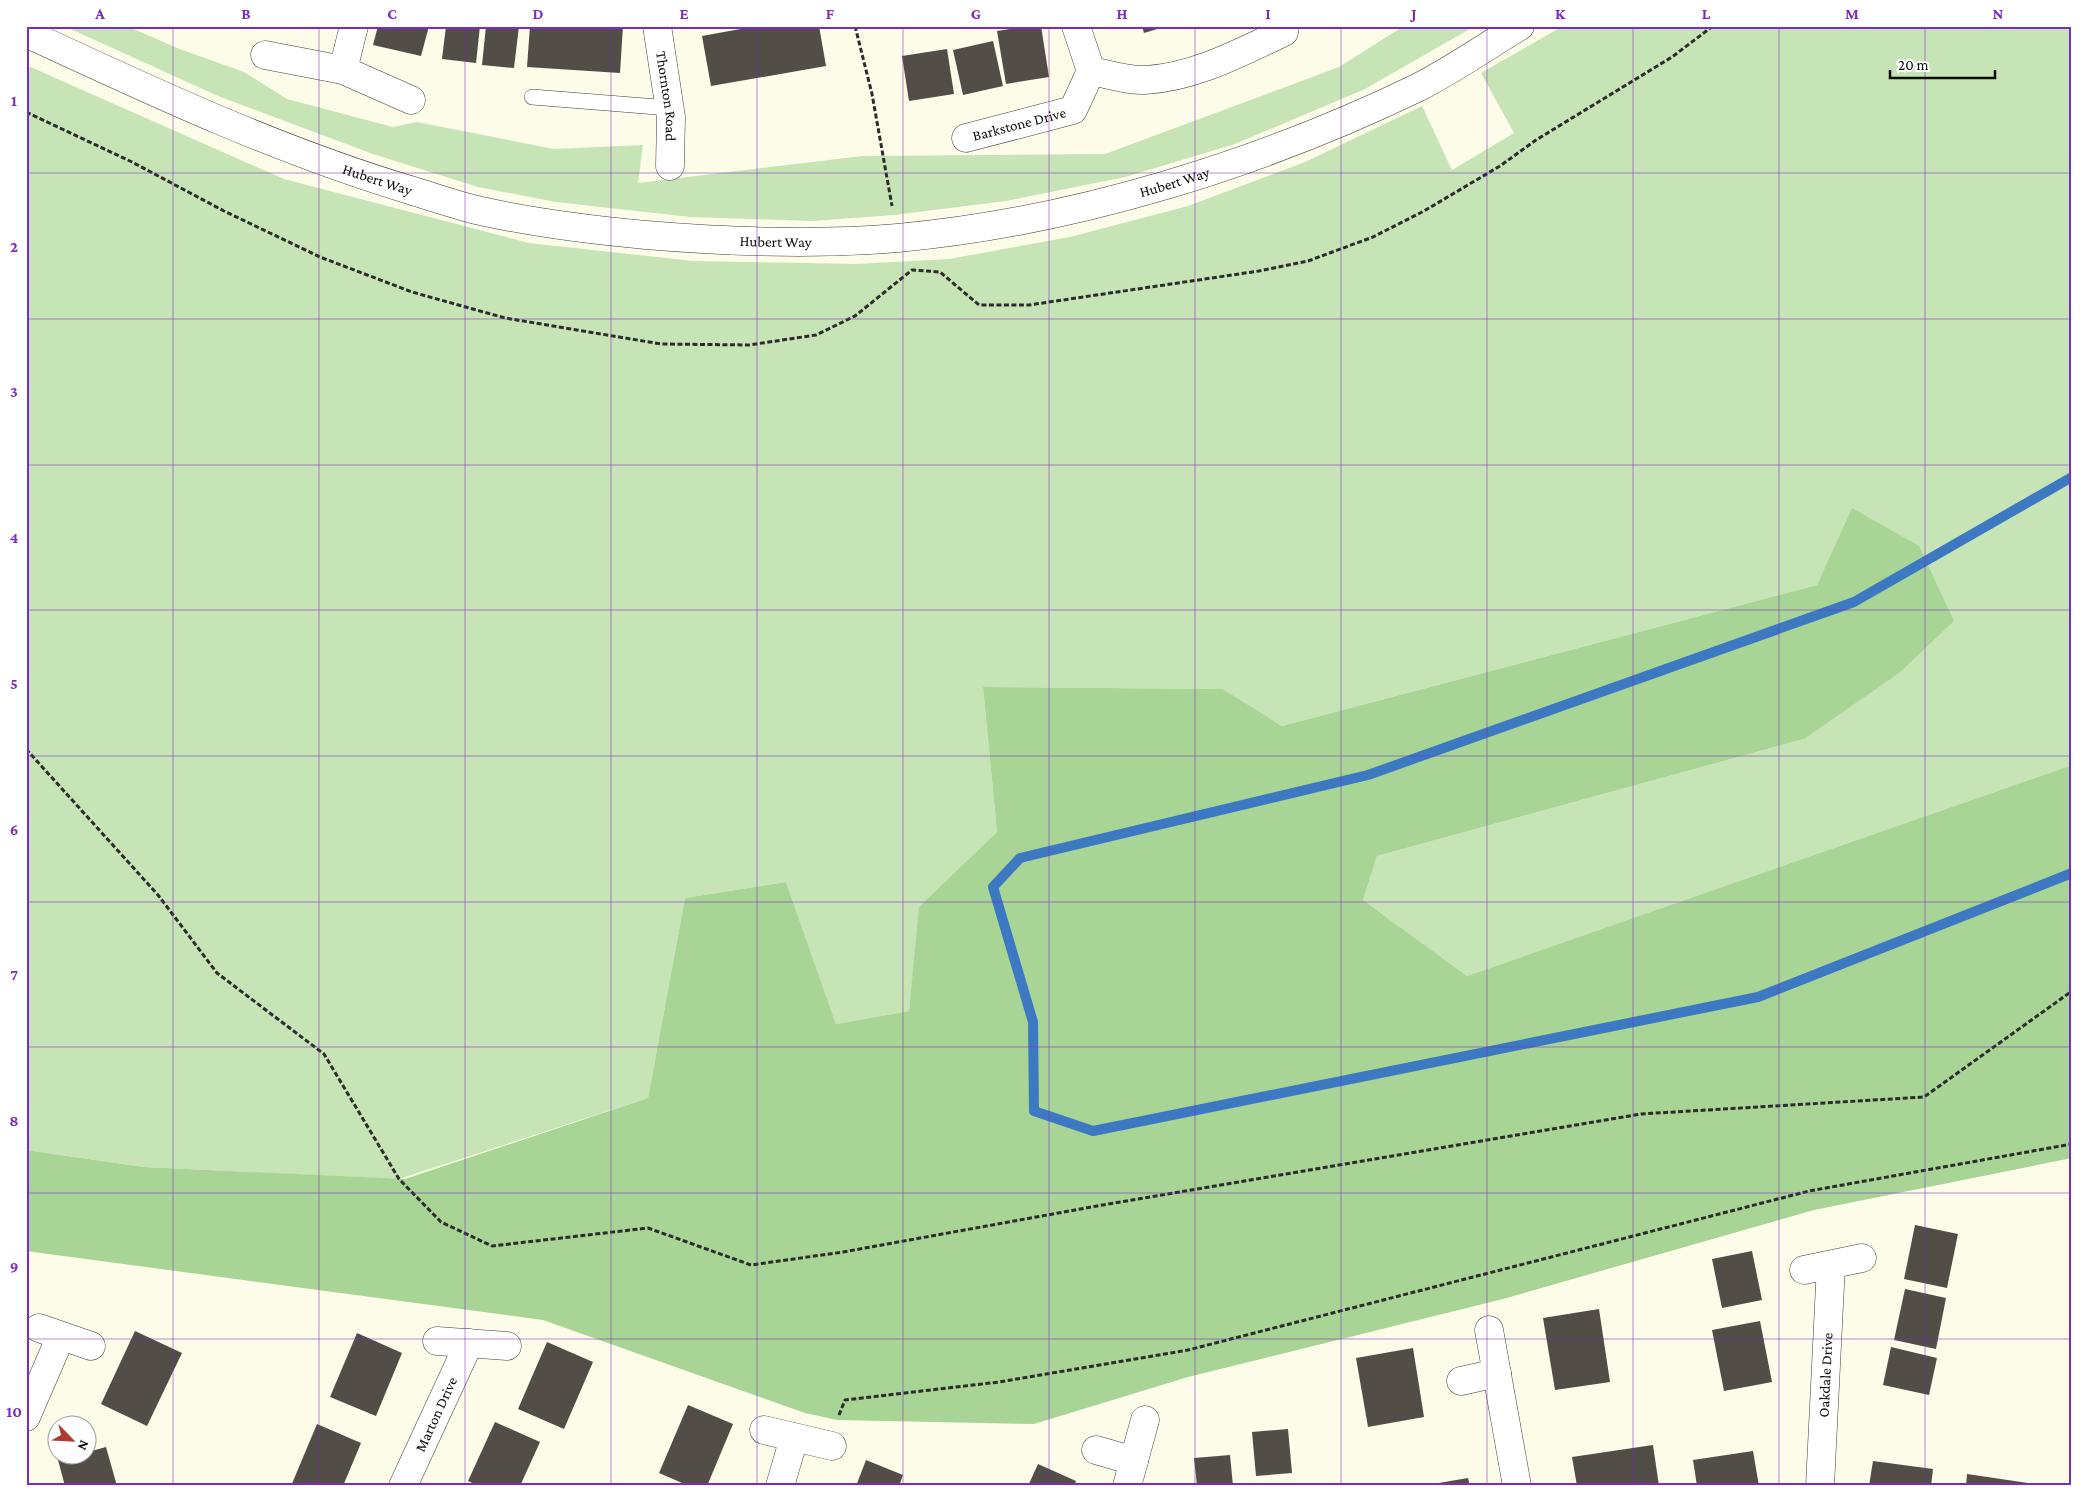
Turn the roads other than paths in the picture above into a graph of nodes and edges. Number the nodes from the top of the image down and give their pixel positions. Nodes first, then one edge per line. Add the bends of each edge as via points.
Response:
1 (354, 26) edge
2 (657, 26) edge
3 (1076, 26) edge
4 (1520, 26) edge
5 (1284, 32) dead end
6 (26, 33) edge
7 (265, 55) dead end
8 (342, 70) junction
9 (1091, 71) junction
10 (532, 97) dead end
11 (411, 100) dead end
12 (670, 108) junction
13 (966, 138) dead end
14 (670, 166) dead end
15 (1862, 1258) dead end
16 (1830, 1264) junction
17 (1804, 1270) dead end
18 (1489, 1330) dead end
19 (437, 1341) dead end
20 (469, 1343) junction
21 (91, 1346) dead end
22 (506, 1346) dead end
23 (1497, 1374) junction
24 (1461, 1381) dead end
25 (26, 1417) edge
26 (1145, 1420) dead end
27 (764, 1430) dead end
28 (794, 1438) junction
29 (832, 1446) road end
30 (1096, 1450) dead end
31 (1131, 1473) edge
32 (403, 1486) edge
33 (780, 1486) edge
34 (1517, 1486) edge
35 (1820, 1486) edge

1 - 8 street
2 - 12 street, Thornton Road
3 - 9 street
4 - 6 street, Hubert Way via 1414,88 1336,125 1218,168 1093,204 994,226 896,238 714,241 595,230 481,211 354,173 239,130
5 - 9 street via 1212,65 1178,75 1143,80
7 - 8 street
8 - 11 street
9 - 13 street, Barkstone Drive via 1073,110
10 - 12 lane
12 - 14 street, Thornton Road
15 - 16 street
16 - 17 street
16 - 35 street, Oakdale Drive
18 - 23 street
19 - 20 street
20 - 22 street
20 - 32 street, Marton Drive
21 - 25 street via 50,1332
23 - 24 street
23 - 34 street
26 - 31 street
27 - 28 street
28 - 29 street
28 - 33 street
30 - 31 street

